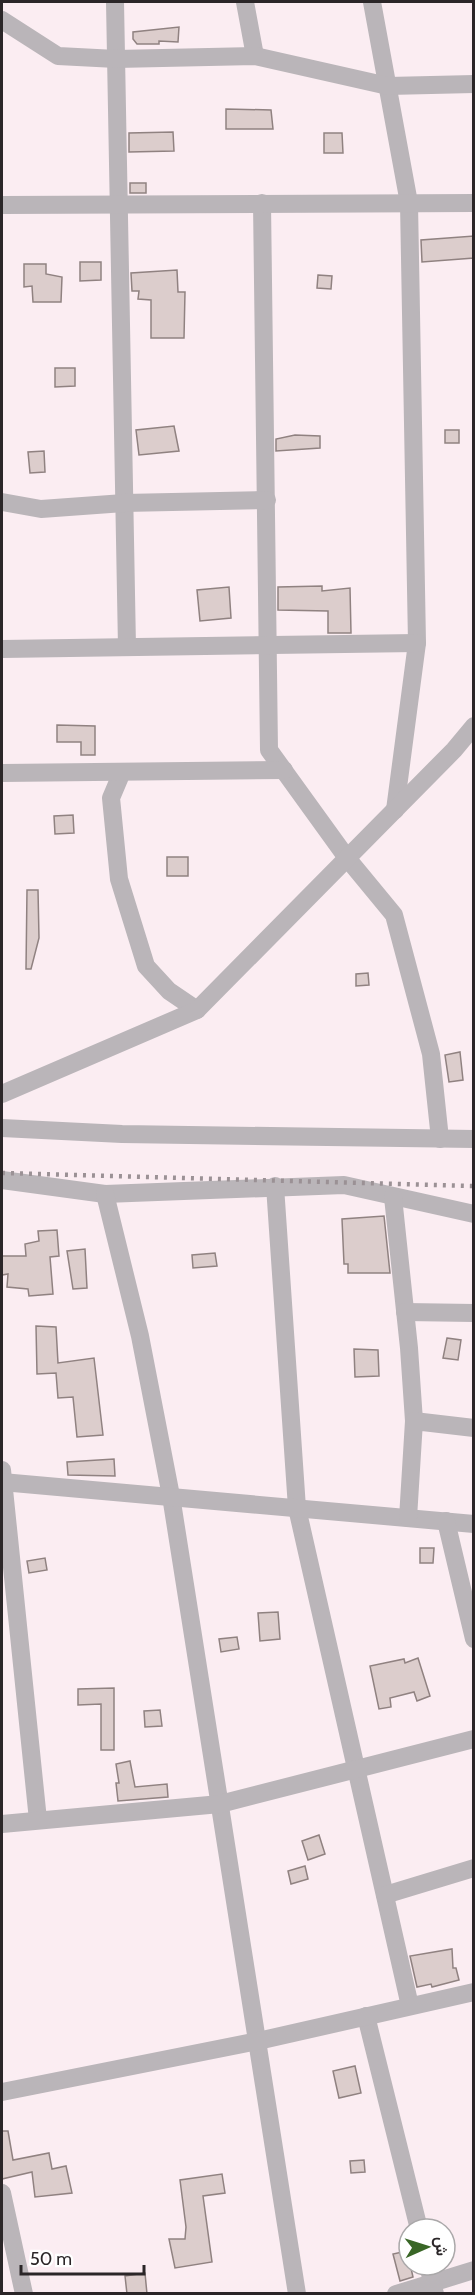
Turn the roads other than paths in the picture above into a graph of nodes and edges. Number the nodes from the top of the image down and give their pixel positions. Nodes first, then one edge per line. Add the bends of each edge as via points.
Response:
1 (115, 2) edge
2 (244, 2) edge
3 (372, 2) edge
4 (2, 20) edge
5 (255, 56) junction
6 (116, 59) junction
7 (474, 84) edge
8 (388, 86) junction
9 (262, 203) junction
10 (409, 203) junction
11 (474, 203) edge
12 (119, 204) junction
13 (2, 205) edge
14 (267, 500) junction
15 (2, 502) edge
16 (124, 503) junction
17 (417, 643) junction
18 (269, 645) junction
19 (126, 647) junction
20 (2, 649) edge
21 (474, 726) edge
22 (284, 770) junction
23 (122, 772) junction
24 (2, 773) edge
25 (394, 810) junction
26 (348, 858) junction
27 (197, 1011) junction
28 (2, 1094) edge
29 (2, 1128) edge
30 (440, 1138) junction
31 (474, 1139) edge
32 (2, 1180) edge
33 (275, 1186) junction
34 (105, 1194) junction
35 (393, 1197) junction
36 (474, 1214) edge
37 (405, 1312) junction
38 (474, 1313) edge
39 (414, 1421) junction
40 (474, 1428) edge
41 (2, 1478) edge
42 (171, 1496) junction
43 (297, 1508) junction
44 (408, 1518) junction
45 (446, 1521) junction
46 (474, 1524) edge
47 (474, 1639) edge
48 (474, 1739) edge
49 (357, 1769) junction
50 (220, 1804) junction
51 (38, 1820) junction
52 (2, 1824) edge
53 (474, 1868) edge
54 (385, 1895) junction
55 (474, 1992) edge
56 (410, 2006) junction
57 (366, 2016) junction
58 (258, 2041) junction
59 (2, 2092) edge
60 (2, 2193) edge
61 (416, 2217) edge
62 (474, 2270) edge
63 (432, 2280) edge
64 (24, 2294) edge
65 (297, 2294) edge
66 (396, 2294) edge

1 - 6 street
2 - 5 street
3 - 8 street
4 - 6 street via 58,56
5 - 6 street
5 - 8 street
6 - 12 street
7 - 8 street
8 - 10 street
9 - 10 street
9 - 12 street
9 - 14 street
10 - 11 street
10 - 17 street
12 - 13 street
12 - 16 street
14 - 16 street
14 - 18 street
15 - 16 street via 41,509
16 - 19 street
17 - 18 street
17 - 25 street
18 - 19 street
18 - 22 street via 269,750
19 - 20 street
21 - 25 street
22 - 23 street
22 - 26 street
23 - 24 street
23 - 27 street via 111,798 119,879 146,966 169,991
25 - 26 street
26 - 27 street
26 - 30 street via 394,915 431,1054
27 - 28 street
29 - 30 street via 122,1134
30 - 31 street
32 - 34 street
33 - 34 street via 220,1192
33 - 35 street via 344,1185
33 - 43 street
34 - 42 street via 140,1336
35 - 36 street
35 - 37 street
37 - 38 street
37 - 39 street
39 - 40 street
39 - 44 street
41 - 42 street
41 - 51 street
42 - 43 street
42 - 50 street
43 - 44 street
43 - 49 street
44 - 45 street
45 - 46 street
45 - 47 street
48 - 49 street
49 - 50 street
49 - 54 street
50 - 51 street
50 - 58 street
51 - 52 street
53 - 54 street
54 - 56 street
55 - 56 street
56 - 57 street
57 - 58 street
57 - 61 street
58 - 59 street
58 - 65 street
60 - 64 street
62 - 63 street
63 - 66 street

